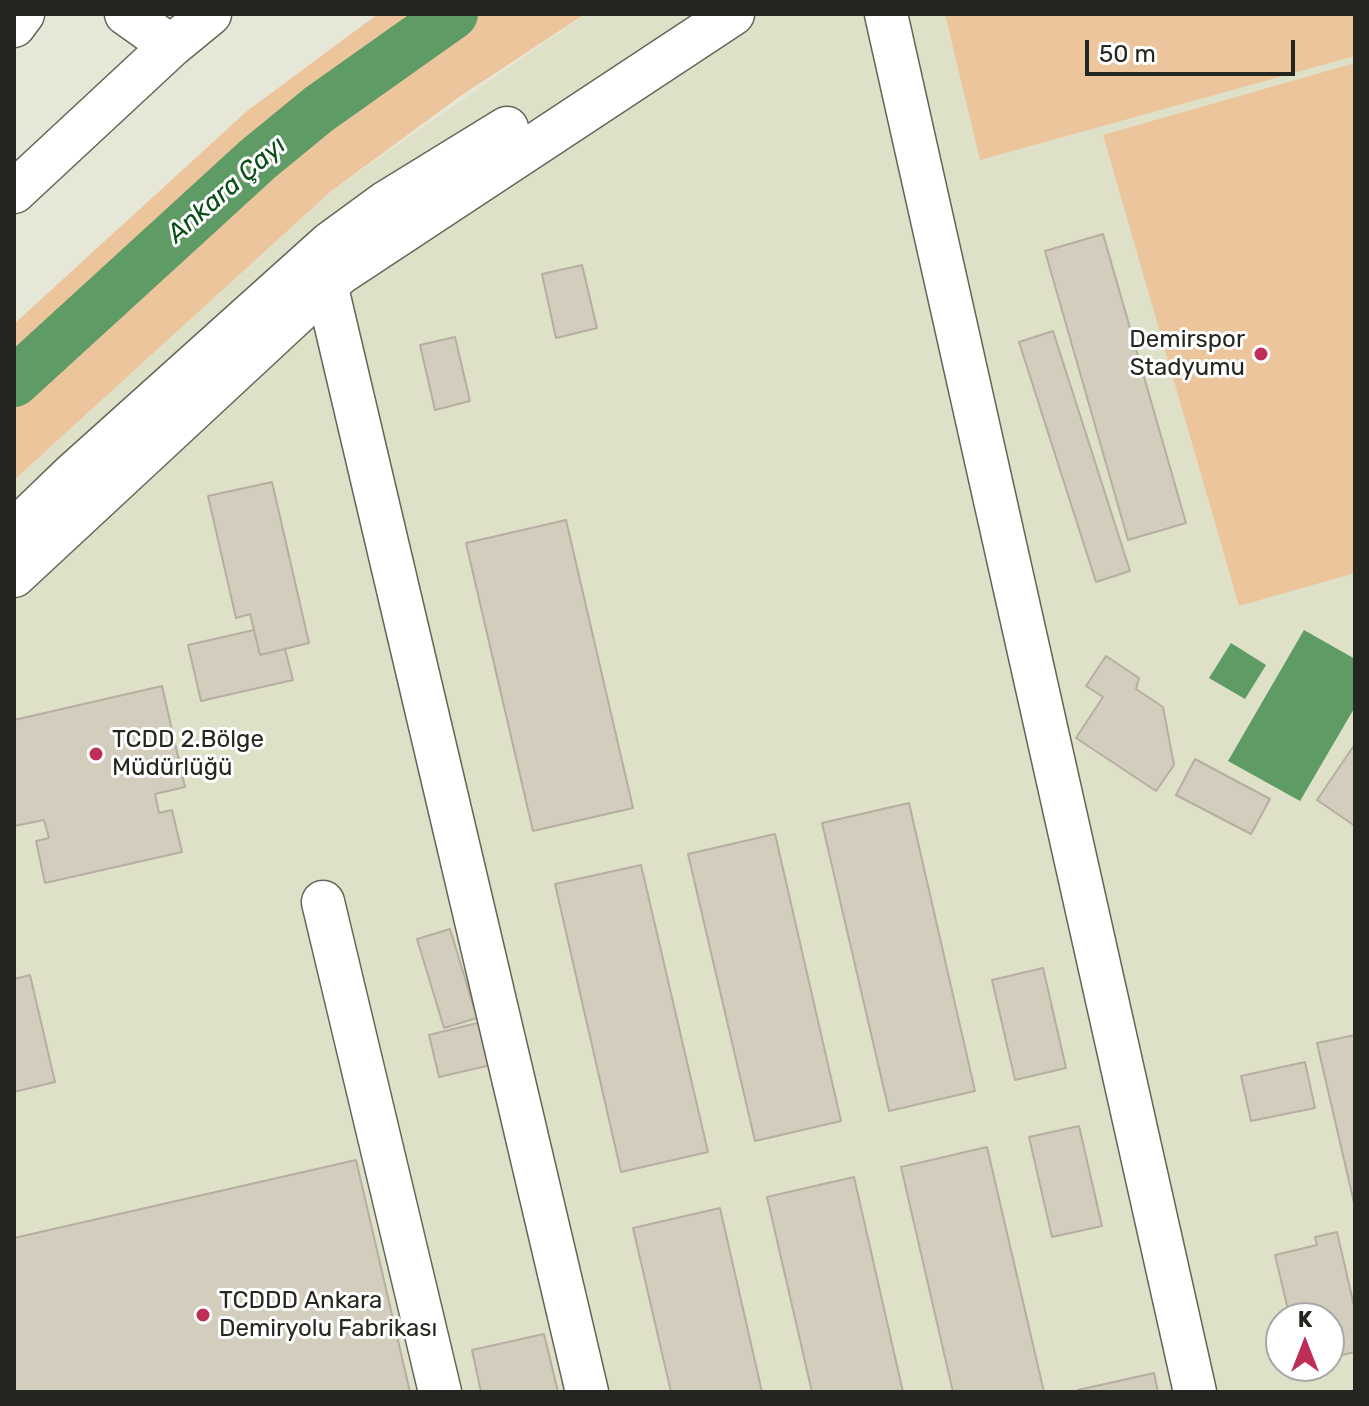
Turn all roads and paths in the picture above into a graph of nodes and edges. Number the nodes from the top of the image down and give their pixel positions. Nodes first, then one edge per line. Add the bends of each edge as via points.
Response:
1 (23, 14) edge
2 (126, 14) edge
3 (210, 14) edge
4 (687, 14) edge
5 (733, 14) edge
6 (886, 14) edge
7 (14, 26) edge
8 (171, 46) junction
9 (14, 192) edge
10 (323, 270) junction
11 (14, 531) edge
12 (14, 576) edge
13 (323, 902) dead end
14 (440, 1392) edge
15 (587, 1392) edge
16 (1195, 1392) edge

1 - 7 street
2 - 8 street
3 - 8 street
4 - 10 street via 385,203
5 - 10 street via 339,274
6 - 16 street
8 - 9 street
10 - 11 street via 73,474
10 - 12 street
10 - 15 street
13 - 14 street

